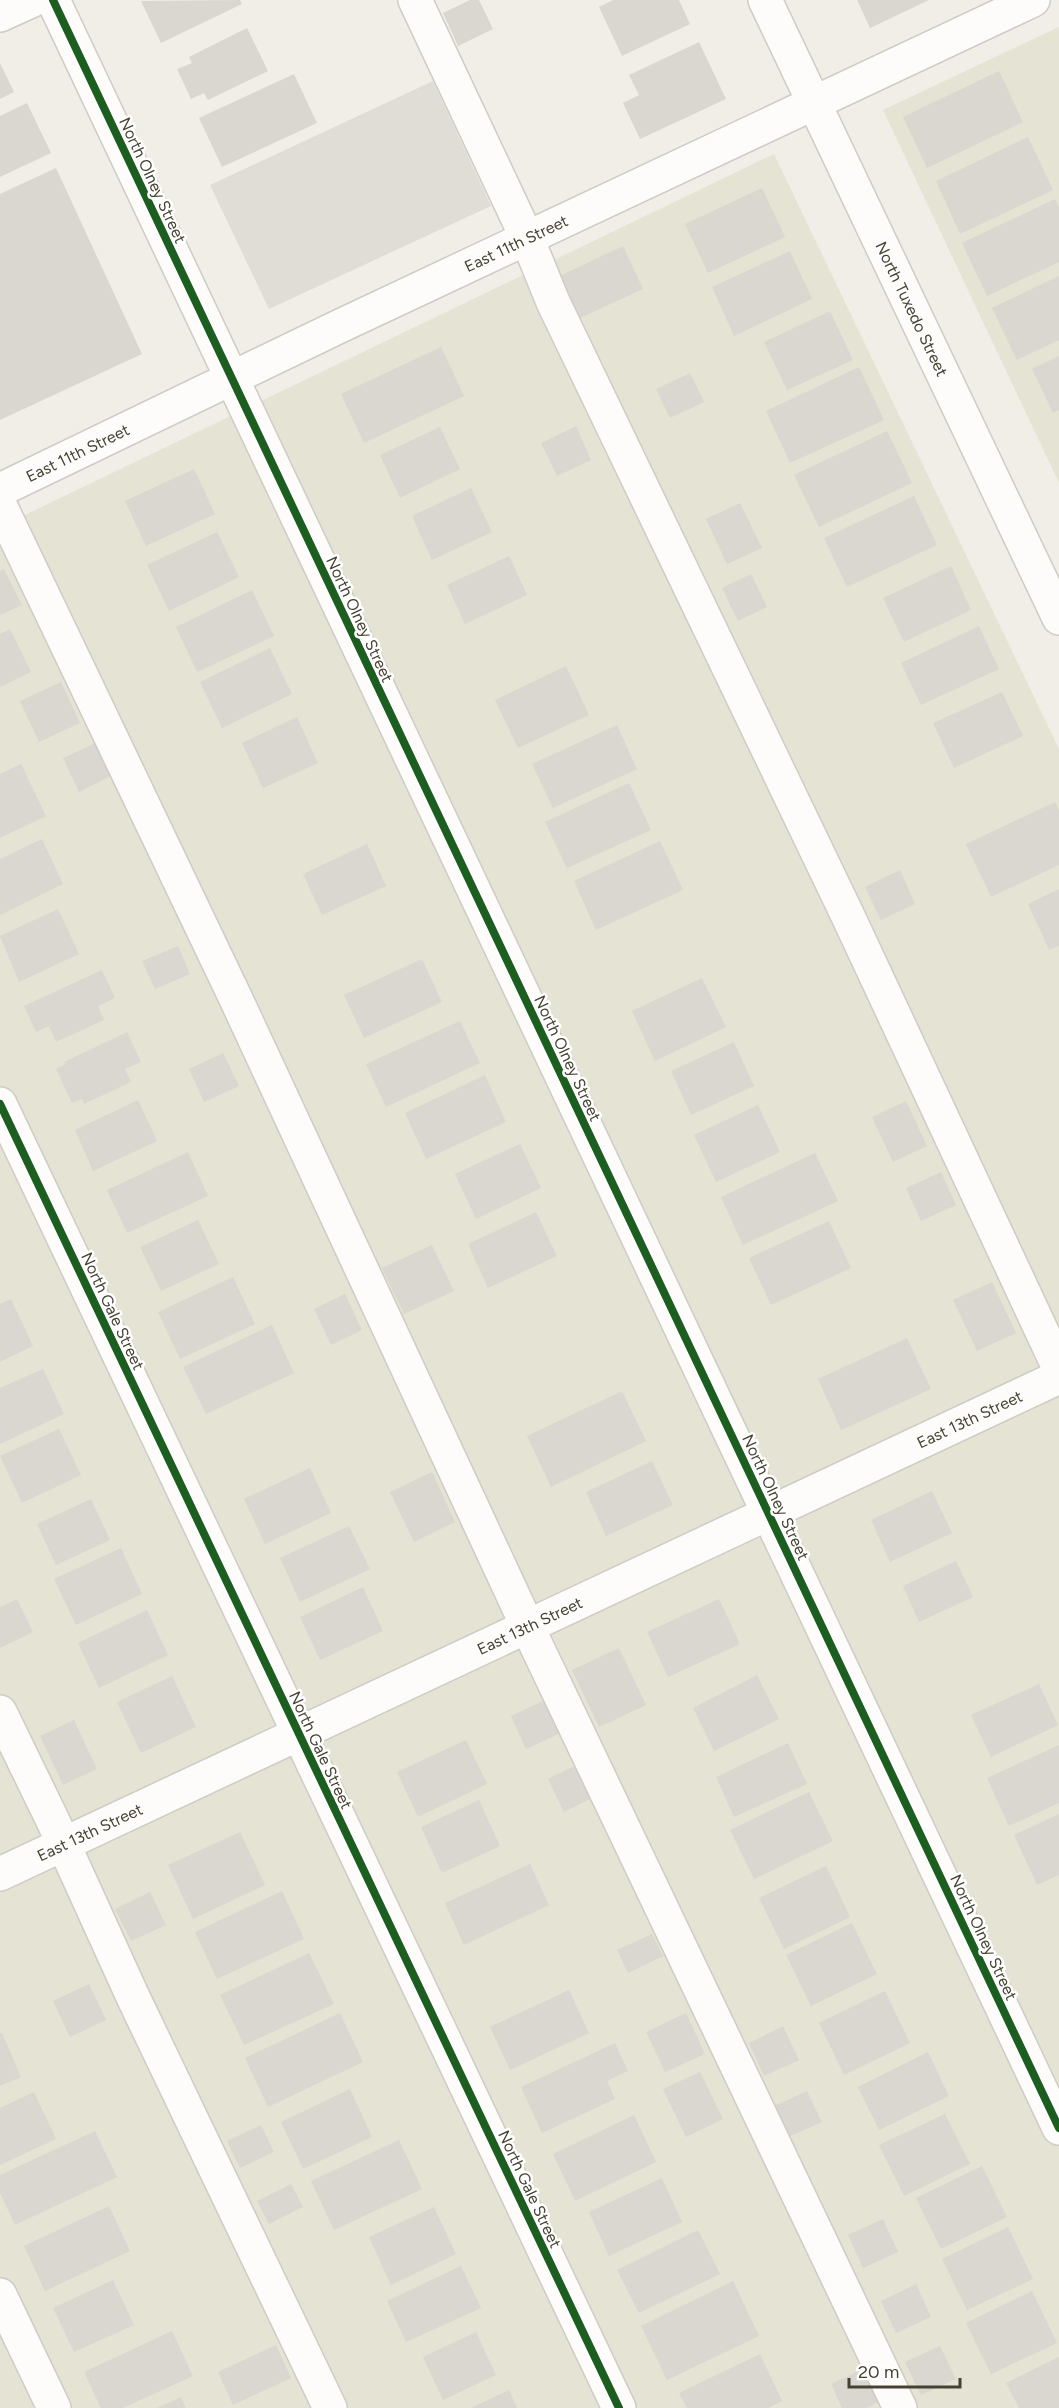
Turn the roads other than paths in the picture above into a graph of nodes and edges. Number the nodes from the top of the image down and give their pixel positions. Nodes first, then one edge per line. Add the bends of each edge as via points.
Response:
1 (33, 0) edge
2 (53, 0) edge
3 (415, 0) edge
4 (765, 0) edge
5 (1033, 0) edge
6 (0, 15) edge
7 (815, 102) junction
8 (528, 238) junction
9 (232, 380) junction
10 (0, 490) edge
11 (0, 505) edge
12 (1059, 618) edge
13 (0, 1104) edge
14 (1059, 1368) edge
15 (1059, 1377) edge
16 (769, 1513) junction
17 (527, 1627) junction
18 (0, 1712) edge
19 (299, 1734) junction
20 (64, 1844) junction
21 (0, 1874) edge
22 (1059, 2128) edge
23 (0, 2295) edge
24 (54, 2408) edge
25 (330, 2408) edge
26 (619, 2408) edge
27 (900, 2408) edge

1 - 6 street
2 - 9 street, North Olney Street
3 - 8 street
4 - 7 street, North Tuxedo Street
5 - 7 street, East 11th Street
7 - 8 street, East 11th Street
7 - 12 street, North Tuxedo Street
8 - 9 street, East 11th Street
8 - 14 street via 553,302 847,914
9 - 10 street, East 11th Street
9 - 16 street, North Olney Street
11 - 17 street via 236,999
13 - 19 street, North Gale Street
15 - 16 street, East 13th Street
16 - 17 street, East 13th Street
16 - 22 street, North Olney Street
17 - 19 street, East 13th Street
17 - 27 street
18 - 20 street
19 - 20 street, East 13th Street
19 - 26 street, North Gale Street
20 - 21 street, East 13th Street
20 - 25 street
23 - 24 street

